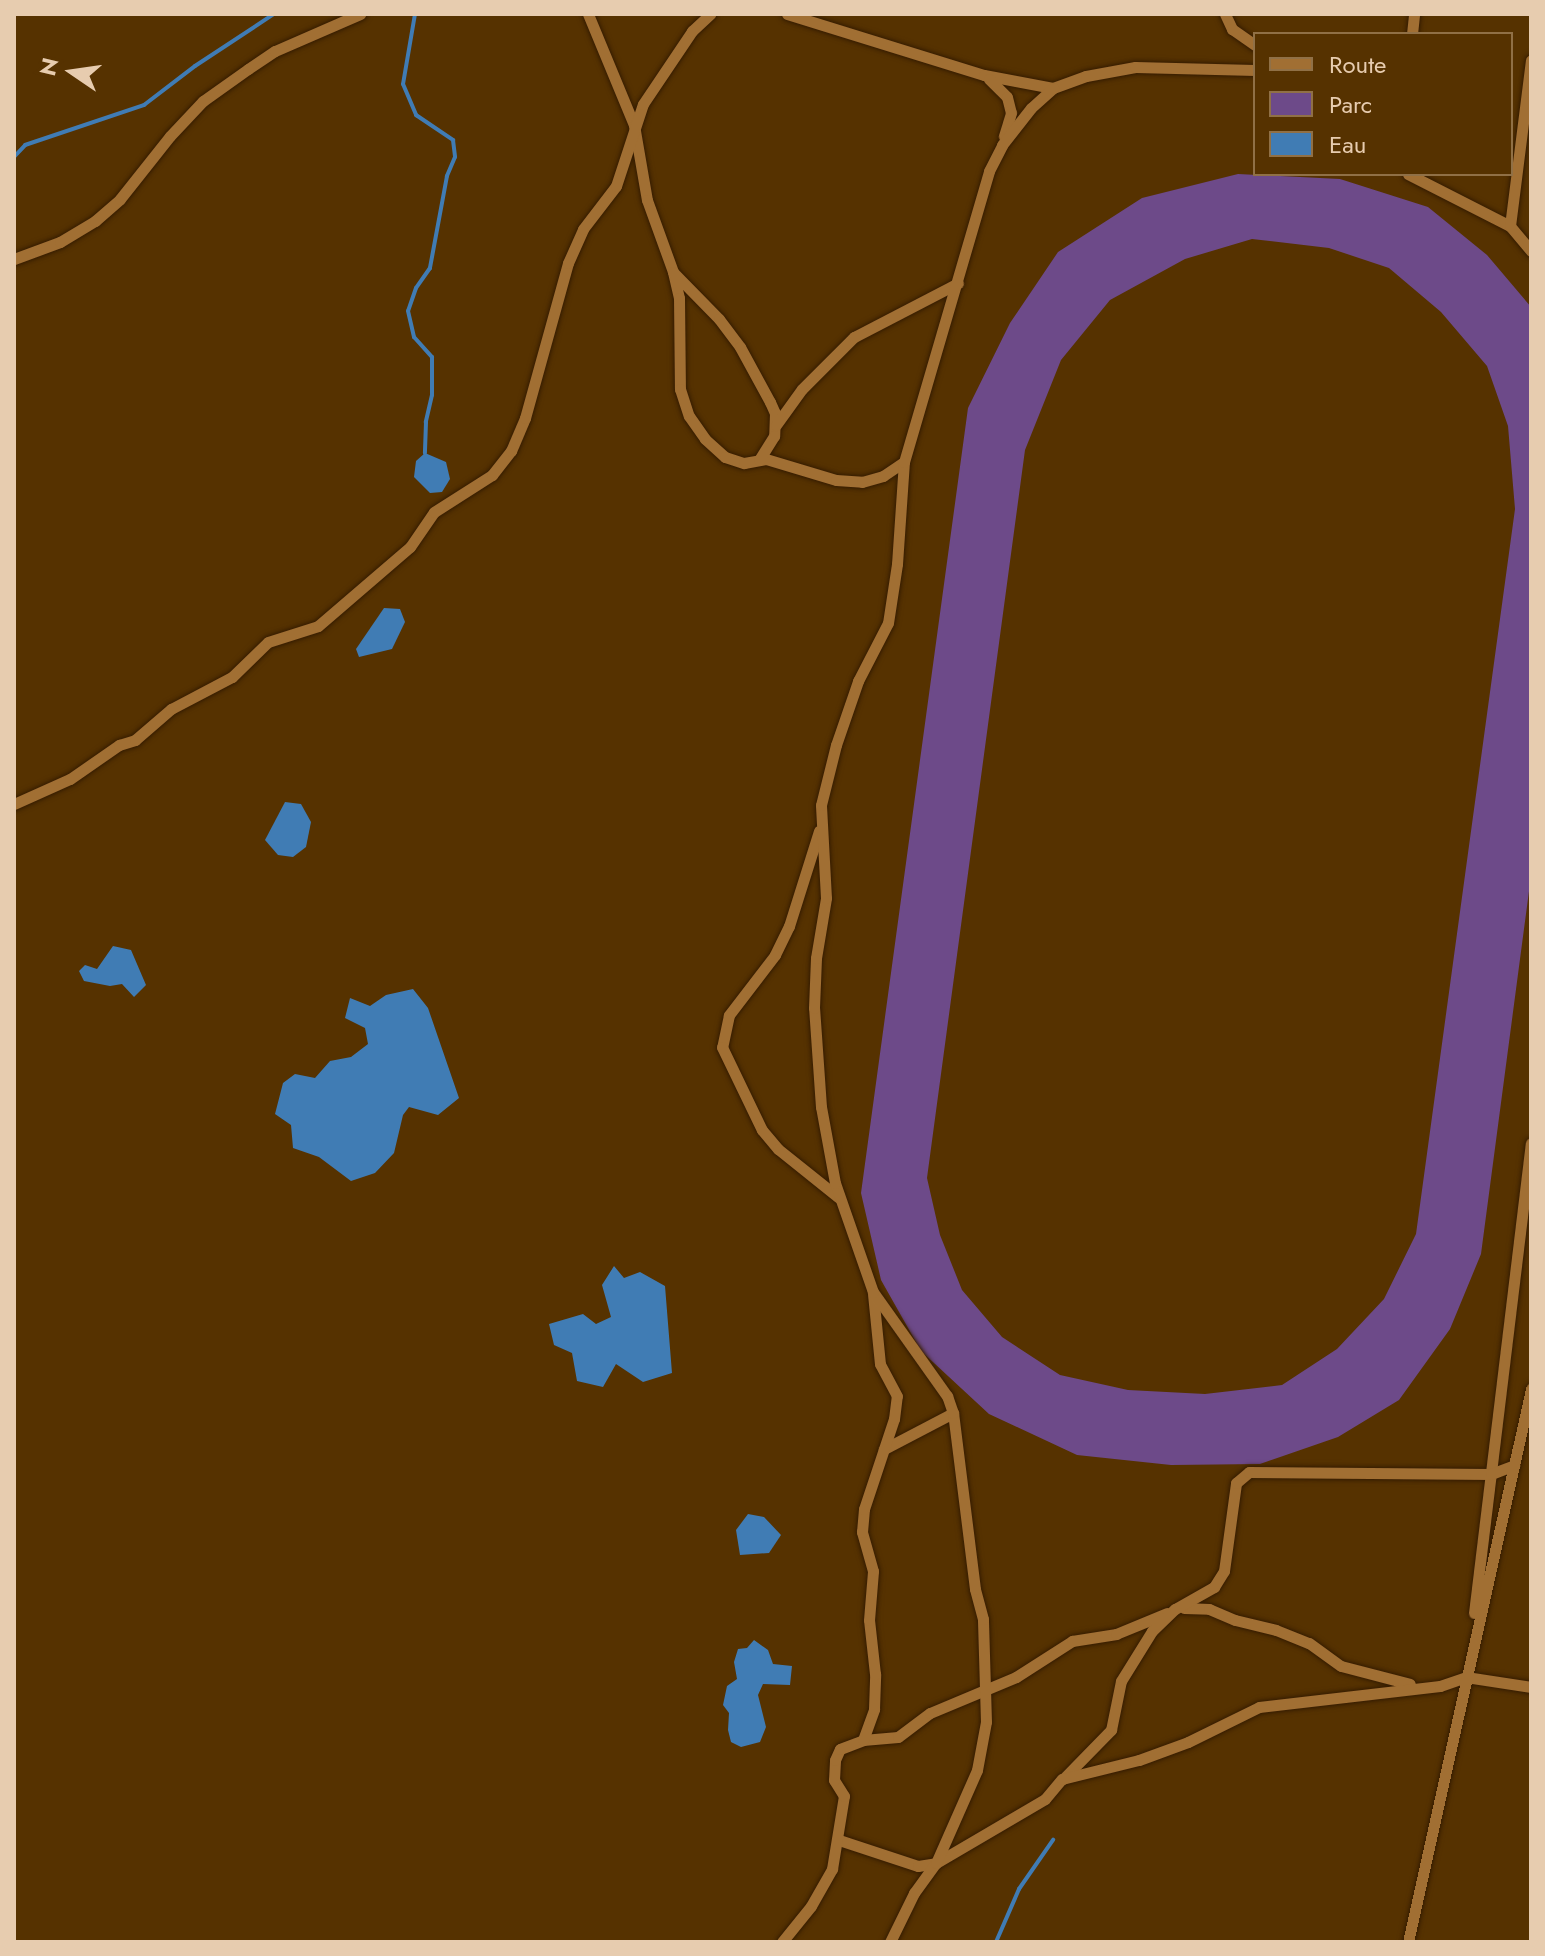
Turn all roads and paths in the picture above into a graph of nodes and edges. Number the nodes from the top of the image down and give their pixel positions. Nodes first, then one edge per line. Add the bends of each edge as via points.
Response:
1 (360, 14) edge
2 (588, 14) edge
3 (710, 14) edge
4 (787, 14) edge
5 (1225, 14) edge
6 (1253, 44) edge
7 (1531, 60) edge
8 (1253, 70) edge
9 (984, 75) junction
10 (1053, 88) junction
11 (1529, 96) edge
12 (634, 125) junction
13 (1002, 145) junction
14 (1412, 176) edge
15 (1510, 226) junction
16 (1531, 251) edge
17 (14, 259) edge
18 (673, 272) junction
19 (958, 283) junction
20 (776, 425) junction
21 (757, 461) junction
22 (904, 462) junction
23 (14, 804) edge
24 (820, 827) junction
25 (1531, 1143) edge
26 (840, 1200) junction
27 (873, 1292) junction
28 (1531, 1389) edge
29 (953, 1413) junction
30 (884, 1449) junction
31 (1514, 1465) junction
32 (1491, 1474) junction
33 (1175, 1609) junction
34 (1466, 1677) junction
35 (1423, 1687) junction
36 (1531, 1687) edge
37 (987, 1688) junction
38 (863, 1740) junction
39 (1062, 1779) junction
40 (839, 1840) junction
41 (936, 1863) junction
42 (782, 1942) edge
43 (890, 1942) edge
44 (1408, 1942) edge

1 - 17 street via 275,51 248,69 203,101 95,221 60,242
2 - 12 street
3 - 12 street via 670,61
4 - 9 street
5 - 6 street via 1232,29
7 - 11 street
8 - 10 street via 1135,67
9 - 10 street
9 - 13 street via 1007,97 1011,113
10 - 13 street
11 - 15 street
12 - 18 street via 647,200
12 - 23 street via 616,186 583,229 568,263 525,418 511,451 492,475 434,512 410,547 318,626 268,642 232,677 171,709 135,740 70,779
13 - 19 street via 989,171
14 - 15 street
15 - 16 street
18 - 20 street via 740,347 770,402
18 - 21 street via 679,298 680,389 689,416 725,457
19 - 20 street via 854,337 802,389
19 - 22 street
20 - 21 street via 768,449
21 - 22 street via 788,463 836,480 862,482
22 - 24 street via 888,623 858,681 836,745
24 - 26 street via 826,898 816,958 816,1053
24 - 26 street via 789,926 775,955 729,1015 722,1047 762,1130
25 - 32 street
26 - 27 street
27 - 29 street via 947,1396
27 - 30 street via 880,1364 897,1396
28 - 31 street
29 - 30 street
29 - 37 street via 983,1619
30 - 38 street via 862,1532 873,1571 869,1620 875,1674 874,1709
31 - 32 street
31 - 34 street
32 - 33 street via 1249,1472 1236,1483 1224,1571 1207,1593
32 - 34 street
33 - 35 street via 1209,1609 1309,1643 1341,1666
33 - 37 street via 1116,1634 1072,1641
33 - 39 street via 1138,1651 1121,1681 1111,1730
34 - 35 street
34 - 36 street
34 - 44 street
35 - 39 street via 1259,1707 1152,1756
37 - 38 street via 930,1713 898,1737
37 - 41 street via 977,1770
38 - 40 street via 840,1749 835,1760 834,1780 844,1796
39 - 41 street via 1045,1799
40 - 41 street via 918,1866
40 - 42 street via 832,1869
41 - 43 street

